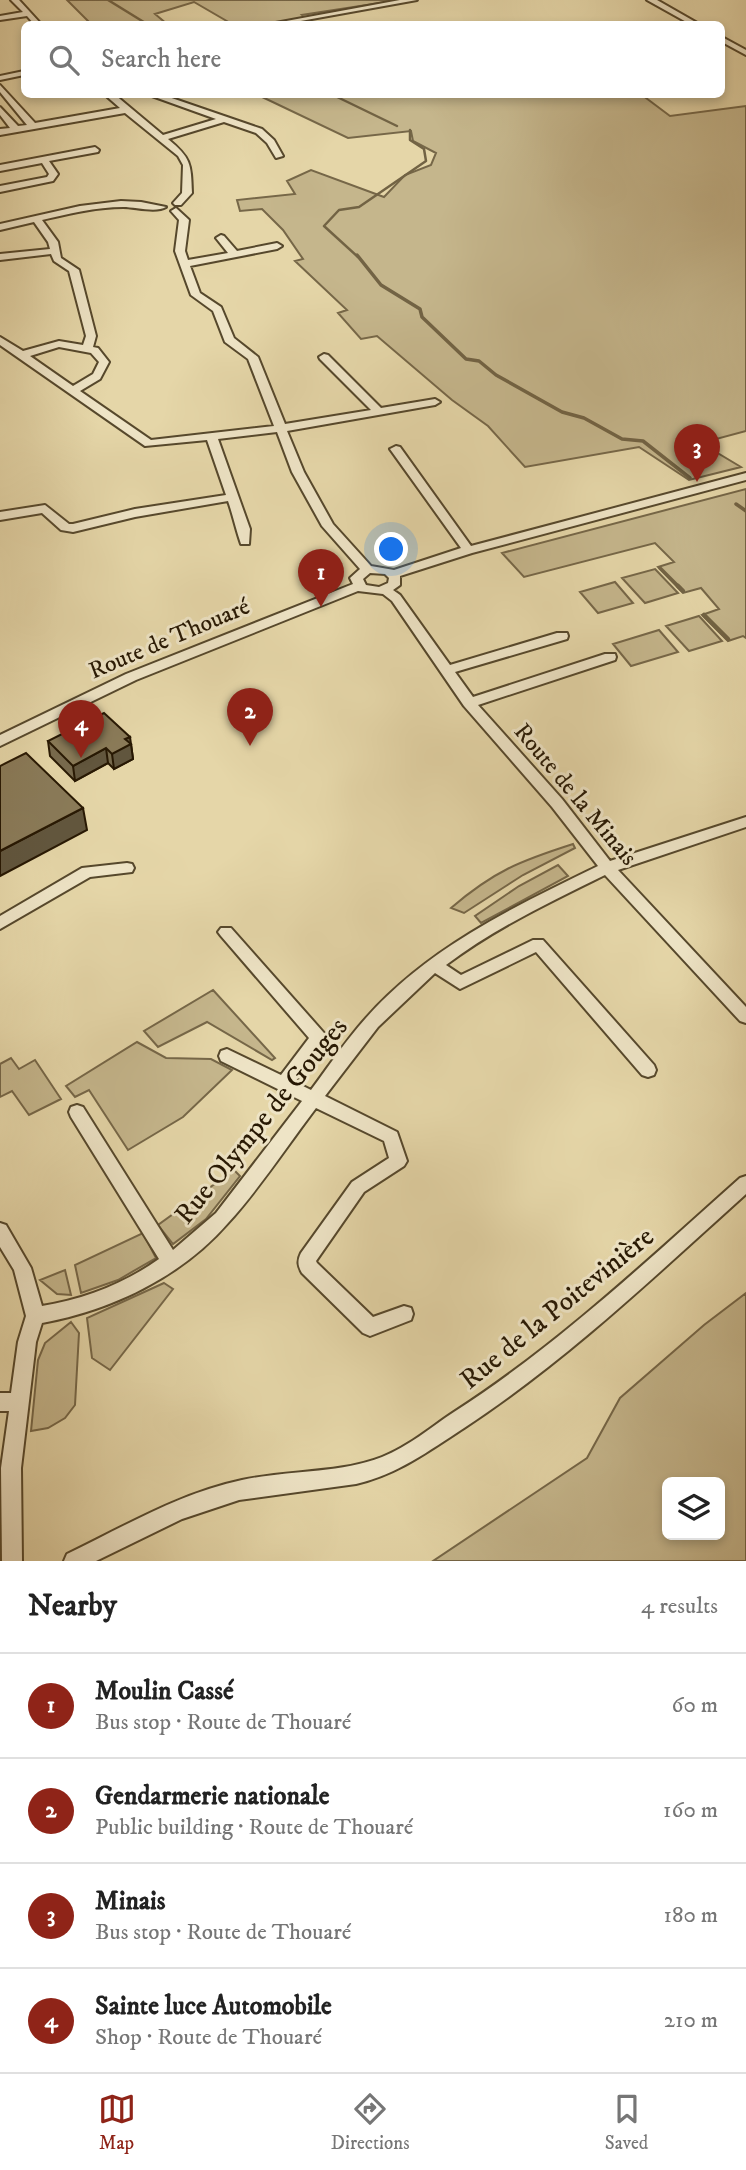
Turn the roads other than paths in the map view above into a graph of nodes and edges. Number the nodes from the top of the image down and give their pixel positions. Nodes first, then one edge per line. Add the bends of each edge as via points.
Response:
1 (15, 0) edge
2 (413, 0) edge
3 (652, 0) edge
4 (28, 14) junction
5 (0, 18) edge
6 (35, 21) edge
7 (291, 21) edge
8 (690, 21) edge
9 (725, 42) edge
10 (746, 53) edge
11 (21, 74) edge
12 (0, 78) edge
13 (0, 87) edge
14 (112, 98) edge
15 (161, 98) edge
16 (0, 110) edge
17 (126, 110) junction
18 (227, 118) junction
19 (33, 126) junction
20 (16, 129) junction
21 (0, 132) edge
22 (162, 138) junction
23 (95, 150) dead end
24 (279, 156) dead end
25 (44, 160) junction
26 (0, 168) edge
27 (0, 189) edge
28 (177, 206) junction
29 (37, 220) junction
30 (0, 227) edge
31 (221, 237) dead end
32 (277, 246) dead end
33 (56, 251) junction
34 (235, 255) junction
35 (0, 257) edge
36 (185, 264) junction
37 (0, 340) edge
38 (88, 347) junction
39 (22, 355) junction
40 (324, 357) dead end
41 (73, 390) junction
42 (435, 402) dead end
43 (378, 411) junction
44 (283, 428) junction
45 (212, 438) junction
46 (396, 449) dead end
47 (746, 476) edge
48 (233, 497) junction
49 (0, 516) edge
50 (245, 541) dead end
51 (468, 550) junction
52 (367, 569) junction
53 (393, 573) junction
54 (359, 586) junction
55 (386, 590) junction
56 (562, 636) dead end
57 (610, 657) dead end
58 (447, 670) junction
59 (469, 703) junction
60 (0, 741) edge
61 (746, 822) edge
62 (127, 868) dead end
63 (607, 868) junction
64 (0, 923) edge
65 (226, 932) dead end
66 (435, 965) junction
67 (746, 1017) edge
68 (227, 1056) dead end
69 (648, 1070) dead end
70 (284, 1084) junction
71 (314, 1099) junction
72 (77, 1112) dead end
73 (746, 1183) edge
74 (0, 1231) edge
75 (171, 1262) junction
76 (404, 1314) dead end
77 (35, 1316) junction
78 (9, 1402) edge
79 (12, 1561) edge
80 (74, 1561) edge

1 - 4 street
2 - 7 street
3 - 8 street
4 - 5 street
4 - 6 street
9 - 10 street
11 - 12 street
13 - 19 street
14 - 17 street
15 - 18 street
16 - 20 street
17 - 19 street
17 - 22 street
18 - 22 street
18 - 24 street via 259,131
19 - 20 street
20 - 21 street
22 - 28 street via 187,165 187,194
23 - 25 street
25 - 26 street
25 - 27 street via 54,174 50,179
28 - 29 street via 124,204
28 - 36 street via 184,220 180,251
29 - 30 street
29 - 33 street
31 - 34 street
32 - 34 street
33 - 35 street
33 - 38 street via 57,259 74,270 91,336
34 - 36 street
36 - 44 street via 196,295 217,309 229,340 254,357
37 - 39 street
38 - 39 street via 51,345
38 - 41 street via 100,354 102,370
39 - 41 street
40 - 43 street
41 - 45 street via 145,443
42 - 43 street
43 - 44 street
44 - 45 street
44 - 52 street via 297,469 328,526
45 - 48 street
46 - 51 street
47 - 51 street
48 - 49 street via 73,527 65,527 45,509
48 - 50 street
51 - 53 street
52 - 53 street
52 - 54 street via 356,578
53 - 55 street via 395,581
54 - 55 street via 373,592
54 - 60 street, Route de Thouaré via 131,677
55 - 58 street, Route de la Minais
56 - 58 street
57 - 59 street
58 - 59 street, Route de la Minais
59 - 63 street, Route de la Minais
61 - 63 street, Rue Olympe de Gouges
62 - 64 street via 87,872
63 - 66 street, Rue Olympe de Gouges via 511,915
63 - 67 street, Route de la Minais
65 - 70 street via 318,1038
66 - 69 street via 460,983 538,944
66 - 71 street, Rue Olympe de Gouges via 372,1022
68 - 70 street
70 - 71 street
71 - 75 street, Rue Olympe de Gouges via 222,1218
71 - 76 street via 391,1137 398,1161 358,1187 307,1259 308,1268 370,1327
72 - 75 street
73 - 80 street, Rue de la Poitevinière via 536,1367 389,1464 236,1491 136,1530
74 - 77 street via 22,1268
75 - 77 street, Rue Olympe de Gouges via 91,1305
77 - 78 street
78 - 79 street

